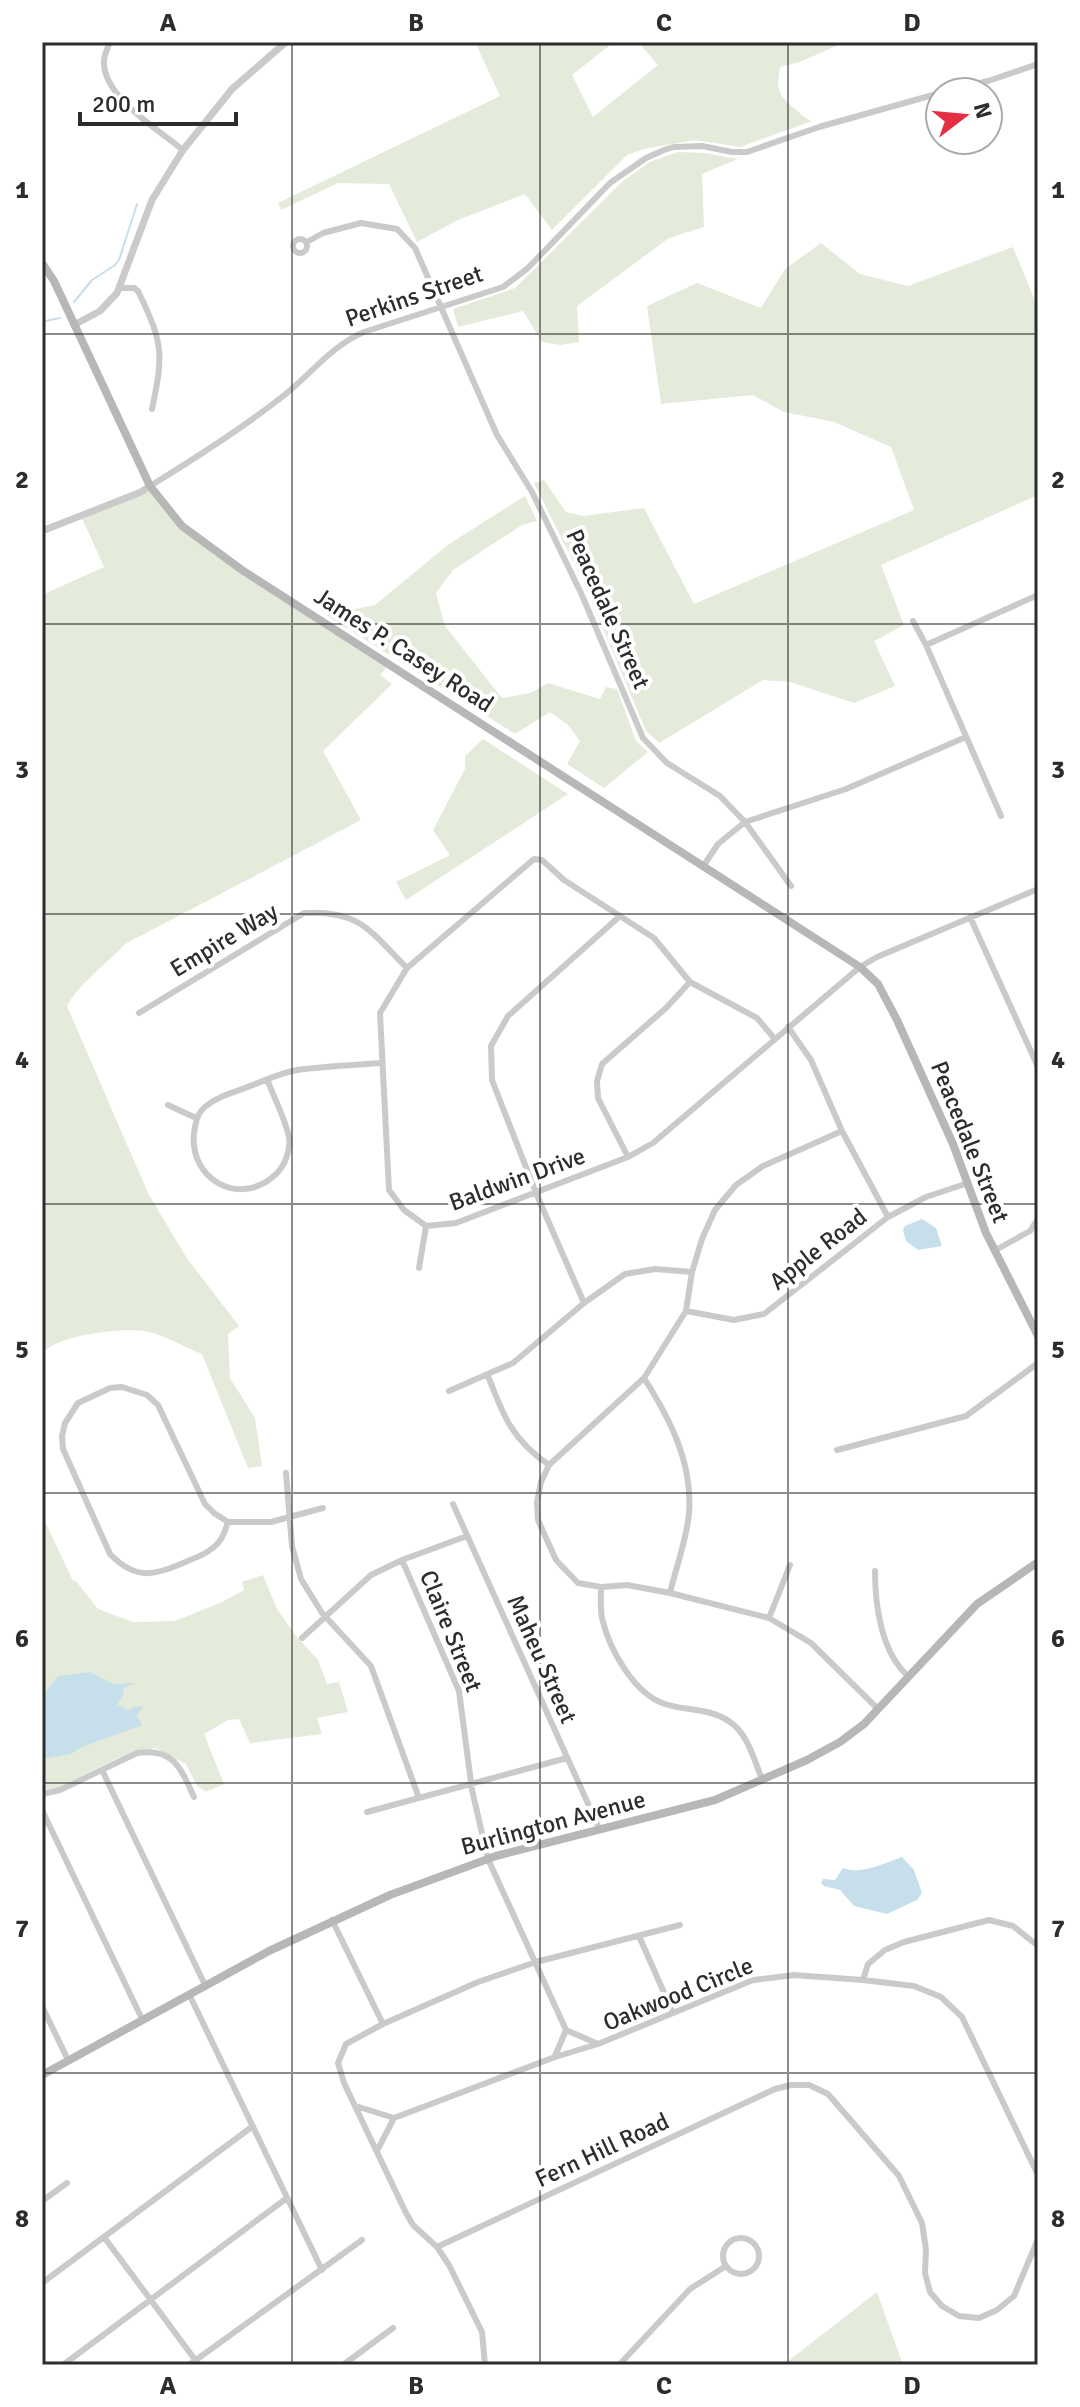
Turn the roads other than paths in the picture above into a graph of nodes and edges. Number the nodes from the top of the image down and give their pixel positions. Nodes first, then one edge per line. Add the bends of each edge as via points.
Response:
1 (110, 42) edge
2 (286, 42) edge
3 (1038, 64) edge
4 (1003, 76) edge
5 (924, 98) edge
6 (183, 150) junction
7 (307, 242) dead end
8 (42, 263) edge
9 (120, 288) junction
10 (441, 307) junction
11 (74, 325) junction
12 (152, 409) dead end
13 (150, 486) junction
14 (42, 531) edge
15 (1038, 595) edge
16 (913, 621) dead end
17 (926, 645) junction
18 (966, 737) junction
19 (1001, 816) dead end
20 (745, 822) junction
21 (704, 865) junction
22 (791, 886) dead end
23 (1038, 889) edge
24 (620, 916) junction
25 (970, 917) junction
26 (860, 967) junction
27 (407, 968) junction
28 (690, 982) junction
29 (139, 1013) dead end
30 (788, 1027) junction
31 (774, 1038) junction
32 (382, 1063) junction
33 (1038, 1067) edge
34 (267, 1079) junction
35 (168, 1105) dead end
36 (196, 1118) junction
37 (842, 1131) junction
38 (628, 1157) junction
39 (968, 1183) junction
40 (536, 1193) junction
41 (888, 1217) junction
42 (1038, 1219) edge
43 (426, 1226) junction
44 (994, 1251) junction
45 (419, 1268) dead end
46 (692, 1272) junction
47 (584, 1303) junction
48 (686, 1311) junction
49 (1038, 1336) edge
50 (1038, 1363) edge
51 (488, 1376) junction
52 (644, 1378) junction
53 (449, 1391) dead end
54 (837, 1450) dead end
55 (549, 1465) junction
56 (286, 1473) dead end
57 (453, 1504) dead end
58 (323, 1508) dead end
59 (289, 1518) junction
60 (228, 1522) junction
61 (467, 1536) junction
62 (402, 1560) junction
63 (1038, 1562) edge
64 (790, 1565) dead end
65 (875, 1571) dead end
66 (601, 1587) junction
67 (670, 1593) junction
68 (325, 1617) junction
69 (769, 1618) junction
70 (302, 1638) dead end
71 (908, 1676) junction
72 (878, 1709) junction
73 (567, 1758) junction
74 (102, 1770) junction
75 (762, 1779) junction
76 (471, 1784) junction
77 (42, 1794) edge
78 (194, 1797) dead end
79 (419, 1798) junction
80 (42, 1810) edge
81 (367, 1812) dead end
82 (599, 1828) junction
83 (488, 1859) junction
84 (332, 1920) junction
85 (680, 1925) dead end
86 (639, 1936) junction
87 (1038, 1946) edge
88 (536, 1962) junction
89 (863, 1980) junction
90 (205, 1985) junction
91 (189, 1994) junction
92 (42, 2006) edge
93 (673, 2013) junction
94 (142, 2019) junction
95 (383, 2024) junction
96 (566, 2030) junction
97 (598, 2044) junction
98 (555, 2057) junction
99 (68, 2060) junction
100 (42, 2075) edge
101 (358, 2107) junction
102 (394, 2118) junction
103 (253, 2126) junction
104 (378, 2149) junction
105 (1038, 2175) edge
106 (67, 2183) dead end
107 (287, 2198) junction
108 (42, 2201) edge
109 (104, 2237) junction
110 (1038, 2239) edge
111 (362, 2240) dead end
112 (437, 2247) junction
113 (726, 2266) junction
114 (322, 2270) junction
115 (42, 2283) edge
116 (151, 2299) junction
117 (393, 2328) dead end
118 (194, 2363) edge
119 (63, 2365) edge
120 (343, 2365) edge
121 (485, 2365) edge
122 (619, 2365) edge

1 - 6 street via 103,61 109,85
2 - 6 street via 232,89
3 - 4 street, Perkins Street
5 - 10 street, Perkins Street via 747,152 702,146 664,150 610,183 503,287
6 - 9 street via 152,200
7 - 10 street, Peacedale Street via 361,223 397,229 415,248
8 - 11 main road, James P. Casey Road
9 - 11 street via 104,308
9 - 12 street via 138,291 157,334 161,352
10 - 13 street, Perkins Street via 343,341 281,398
10 - 20 street, Peacedale Street via 497,435 532,492 581,593 643,738 667,763 720,796
11 - 13 main road, James P. Casey Road
13 - 14 street, Perkins Street
13 - 21 main road, James P. Casey Road via 182,526 215,553
15 - 17 street
16 - 17 street
17 - 18 street
18 - 19 street
18 - 20 street via 846,789
20 - 21 street via 718,844
20 - 22 street, Peacedale Street
21 - 26 main road, James P. Casey Road
23 - 25 street, Baldwin Drive
24 - 27 street, Baldwin Drive via 538,859
24 - 28 street via 654,938
24 - 40 street via 508,1016 491,1046 492,1080
25 - 26 street, Baldwin Drive
25 - 33 street
26 - 30 street, Baldwin Drive
26 - 39 main road, Peacedale Street via 878,984 897,1020
27 - 29 street, Empire Way via 352,918 304,913
27 - 32 street, Baldwin Drive via 380,1013
28 - 31 street via 757,1018
28 - 38 street via 602,1064 598,1098
30 - 31 street, Baldwin Drive
30 - 37 street via 811,1060
31 - 38 street, Baldwin Drive via 653,1143
32 - 34 street via 297,1070
32 - 43 street, Baldwin Drive via 389,1190
34 - 36 street via 216,1099
34 - 36 street via 289,1138 286,1162 253,1188 236,1189 210,1180 198,1166 193,1145
35 - 36 street
37 - 41 street
37 - 46 street via 763,1166 736,1185 715,1210
38 - 40 street, Baldwin Drive
39 - 41 street, Apple Road
39 - 44 main road, Peacedale Street
40 - 43 street, Baldwin Drive via 456,1223
40 - 47 street
41 - 48 street, Apple Road via 764,1314 734,1320
42 - 44 street via 1030,1231
43 - 45 street
44 - 49 main road, Peacedale Street
46 - 47 street via 655,1269 625,1274
46 - 48 street
47 - 51 street via 536,1347
48 - 52 street
50 - 54 street via 966,1416
51 - 53 street
51 - 55 street via 503,1415 528,1450
52 - 55 street
52 - 67 street via 668,1416 687,1470 689,1514
55 - 66 street via 537,1502 542,1532 556,1560 578,1583
56 - 59 street
57 - 61 street, Maheu Street
58 - 59 street
59 - 60 street
59 - 68 street via 297,1569
60 - 60 street via 205,1504 158,1405 147,1395 110,1388 78,1403 70,1413 63,1449 103,1541 121,1565 143,1573 166,1570 211,1549
61 - 62 street
61 - 73 street, Maheu Street
62 - 68 street via 371,1575
62 - 76 street, Claire Street via 456,1680
63 - 71 main road, Burlington Avenue via 977,1604
64 - 69 street
65 - 71 street via 876,1613
66 - 67 street via 627,1585
66 - 75 street via 602,1618 624,1670 643,1692 663,1703 731,1722 747,1741
67 - 69 street
68 - 70 street
68 - 79 street via 371,1666
69 - 72 street via 811,1643
71 - 72 main road, Burlington Avenue
72 - 75 main road, Burlington Avenue via 840,1742
73 - 76 street
73 - 82 street, Maheu Street
74 - 77 street
74 - 78 street via 137,1753 162,1754 175,1761
74 - 90 street
75 - 82 main road, Burlington Avenue via 715,1800
76 - 79 street
76 - 83 street, Claire Street
79 - 81 street
80 - 94 street
82 - 83 main road, Burlington Avenue
83 - 84 main road, Burlington Avenue
83 - 88 street, Claire Street
84 - 90 main road, Burlington Avenue
84 - 95 street
85 - 86 street
86 - 88 street
86 - 93 street
87 - 89 street via 1013,1926 989,1920 885,1950 868,1964
88 - 95 street
88 - 96 street, Claire Street
89 - 93 street, Oakwood Circle via 779,1975 753,1980
89 - 105 street via 914,1986 941,1997 962,2017
90 - 91 main road, Burlington Avenue
91 - 94 main road, Burlington Avenue
91 - 103 street
92 - 99 street
93 - 97 street, Oakwood Circle
94 - 99 main road, Burlington Avenue
95 - 101 street via 346,2044 340,2054 344,2083
96 - 97 street
96 - 98 street
97 - 98 street, Oakwood Circle
98 - 102 street, Oakwood Circle
99 - 100 main road, Burlington Avenue
101 - 102 street
101 - 104 street
102 - 104 street
103 - 107 street
103 - 109 street
104 - 112 street via 413,2225
106 - 108 street
107 - 114 street
107 - 116 street
109 - 115 street
109 - 116 street
110 - 112 street, Fern Hill Road via 1014,2296 997,2310 979,2318 959,2316 942,2306 927,2283 922,2223 899,2176 828,2094 809,2085 791,2085
111 - 114 street
112 - 121 street via 482,2332
113 - 113 street via 738,2274 752,2271 759,2259 756,2247 744,2239 732,2241 723,2254
113 - 122 street via 690,2289
114 - 118 street
116 - 118 street
116 - 119 street
117 - 120 street

